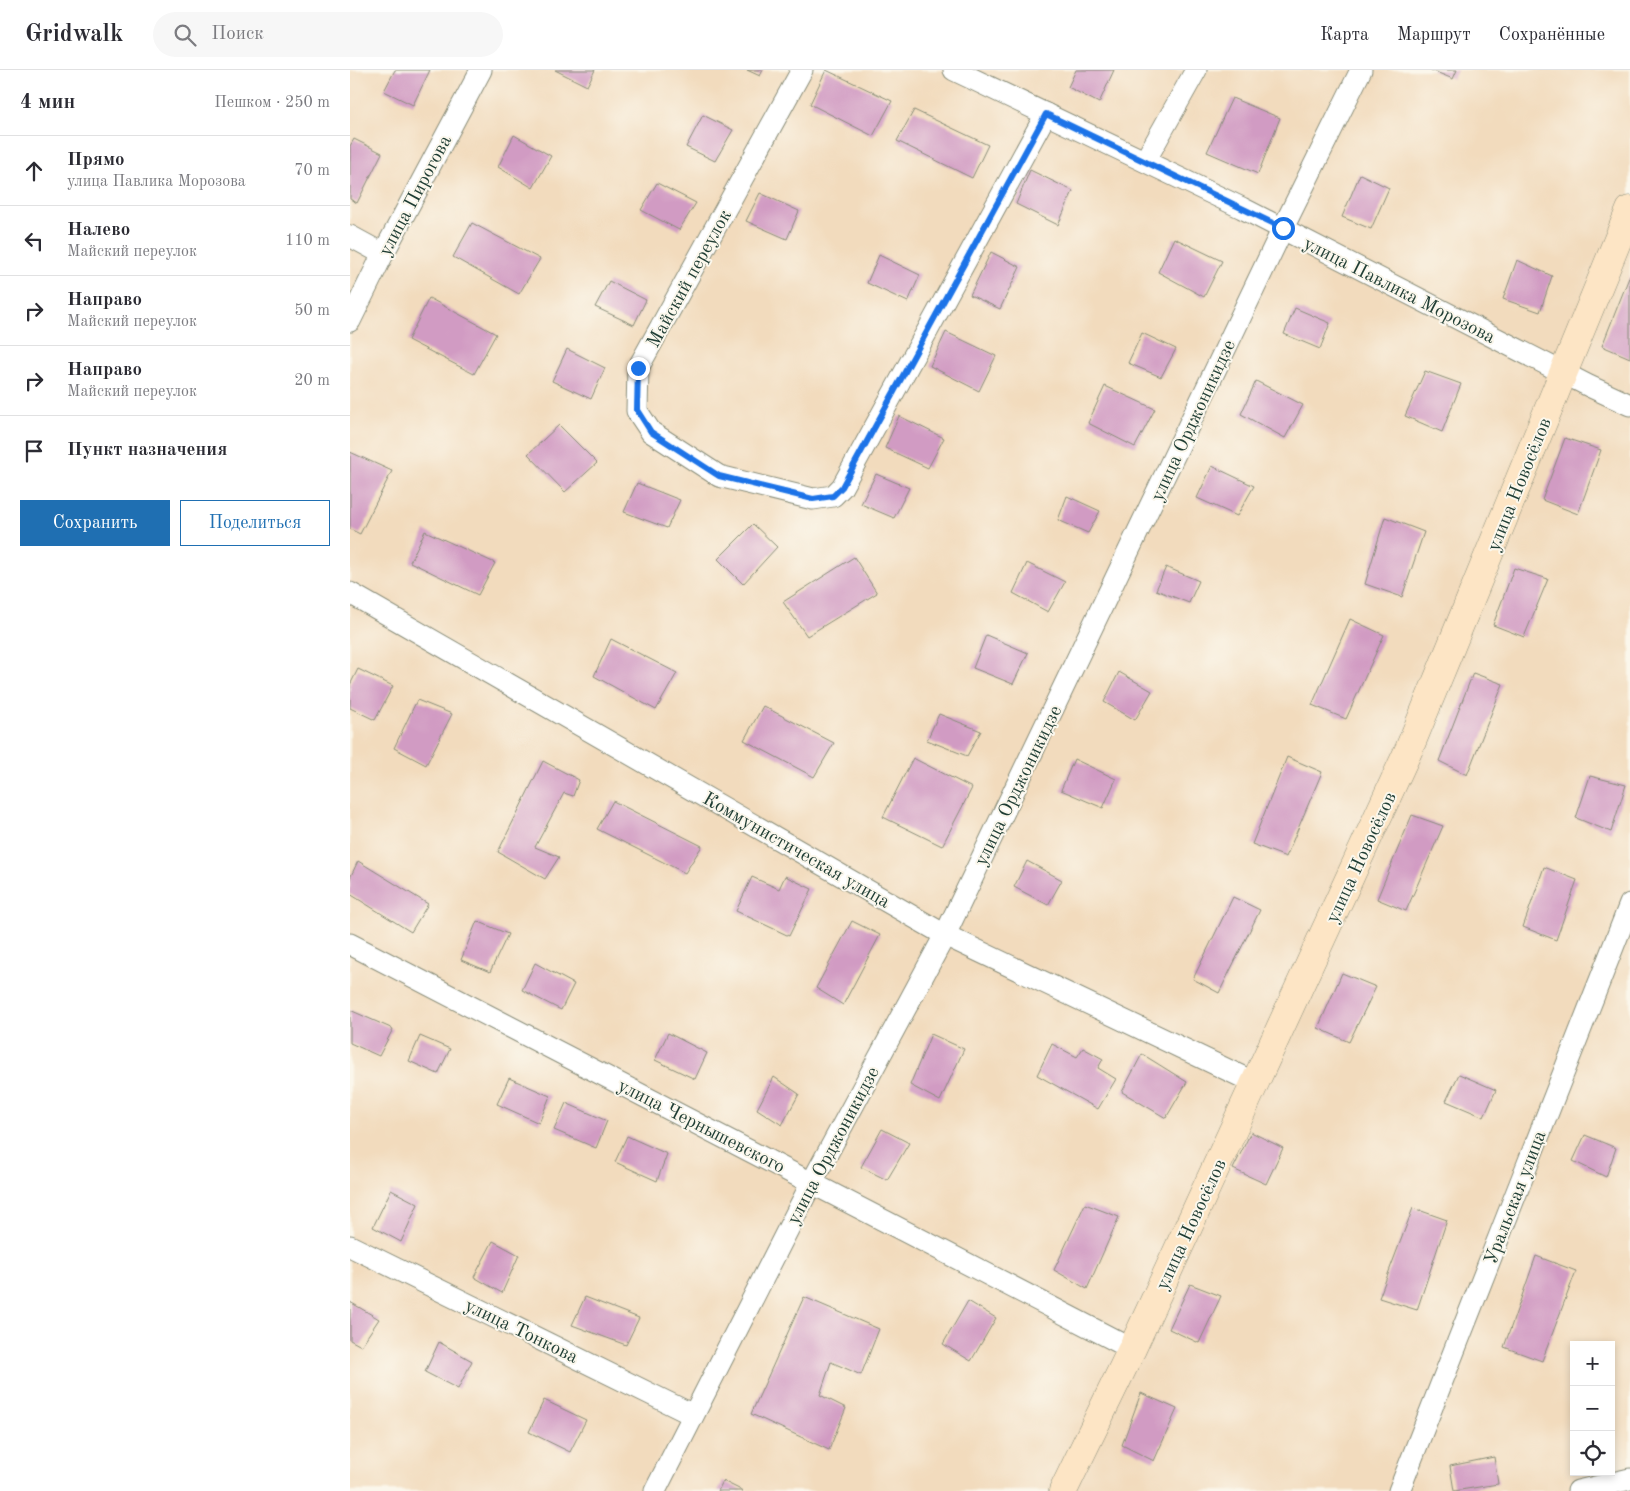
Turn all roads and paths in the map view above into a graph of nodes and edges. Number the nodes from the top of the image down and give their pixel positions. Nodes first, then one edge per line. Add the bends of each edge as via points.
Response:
1 (481, 70) edge
2 (802, 70) edge
3 (954, 70) edge
4 (1196, 70) edge
5 (1361, 70) edge
6 (1046, 114) junction
7 (1145, 161) junction
8 (1630, 210) edge
9 (1283, 228) junction
10 (350, 236) edge
11 (382, 254) junction
12 (350, 321) edge
13 (1564, 373) junction
14 (1630, 404) edge
15 (350, 593) edge
16 (1630, 904) edge
17 (945, 935) junction
18 (350, 944) edge
19 (1256, 1083) junction
20 (812, 1182) junction
21 (350, 1246) edge
22 (1132, 1349) junction
23 (693, 1415) junction
24 (1630, 1479) edge
25 (654, 1491) edge
26 (1063, 1491) edge
27 (1399, 1491) edge
28 (1578, 1491) edge

1 - 11 street, улица Пирогова
2 - 6 street, Майский переулок via 638,368 637,410 651,432 719,476 813,499 833,496 842,487
3 - 6 street, улица Павлика Морозова
4 - 7 street
5 - 9 street, улица Орджоникидзе
6 - 7 street, улица Павлика Морозова
7 - 9 street, улица Павлика Морозова
8 - 13 street, улица Новосёлов
9 - 13 street, улица Павлика Морозова
9 - 17 street, улица Орджоникидзе
10 - 11 street
11 - 12 street, улица Пирогова
13 - 14 street, улица Павлика Морозова
13 - 19 street, улица Новосёлов via 1409,749
15 - 17 street, Коммунистическая улица
16 - 27 street, Уральская улица
17 - 19 street, Коммунистическая улица
17 - 20 street, улица Орджоникидзе
18 - 20 street, улица Чернышевского
19 - 22 street, улица Новосёлов
20 - 22 street, улица Чернышевского
20 - 23 street, улица Орджоникидзе
21 - 23 street, улица Тонкова
22 - 26 street, улица Новосёлов
23 - 25 street, улица Орджоникидзе
24 - 28 street

